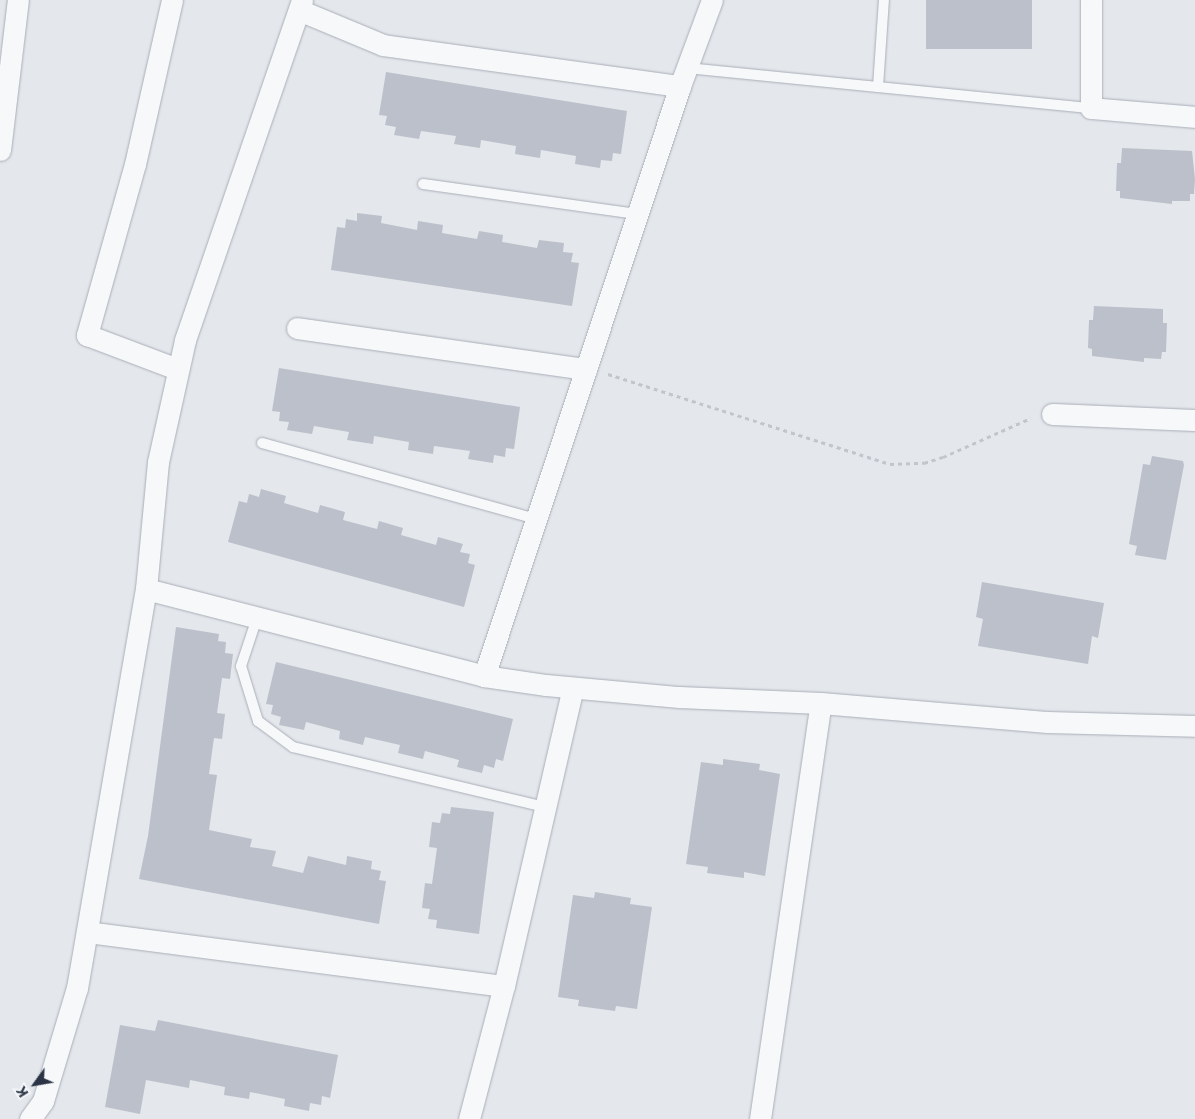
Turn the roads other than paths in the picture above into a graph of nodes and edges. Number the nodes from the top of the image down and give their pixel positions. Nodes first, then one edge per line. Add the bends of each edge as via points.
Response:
1 (18, 0) edge
2 (172, 0) edge
3 (712, 0) edge
4 (884, 0) edge
5 (1091, 0) edge
6 (300, 5) edge
7 (7, 50) edge
8 (683, 77) junction
9 (878, 87) junction
10 (1092, 108) junction
11 (1195, 117) edge
12 (0, 150) edge
13 (423, 184) dead end
14 (637, 214) junction
15 (297, 328) dead end
16 (178, 368) junction
17 (586, 369) junction
18 (1052, 414) road end
19 (1195, 420) edge
20 (262, 444) dead end
21 (536, 519) junction
22 (146, 589) junction
23 (257, 618) junction
24 (484, 676) junction
25 (573, 688) junction
26 (821, 703) junction
27 (1195, 726) edge
28 (536, 805) dead end
29 (87, 932) junction
30 (504, 986) junction
31 (30, 1119) edge
32 (468, 1119) edge
33 (760, 1119) edge

1 - 7 street
2 - 16 street via 135,164 87,335
3 - 8 street
4 - 9 lane
5 - 10 street
6 - 8 street via 383,45
6 - 16 street via 203,281
7 - 12 street
8 - 9 lane
8 - 14 street
9 - 10 lane
10 - 11 street
13 - 14 lane
14 - 17 street
15 - 17 street
16 - 22 street via 158,462
17 - 21 street
18 - 19 street
20 - 21 lane
21 - 24 street
22 - 23 street
22 - 29 street
23 - 24 street
23 - 28 lane via 240,666 258,721 293,747
24 - 25 street
25 - 26 street via 679,697
25 - 30 street
26 - 27 street via 1047,722
26 - 33 street
29 - 30 street
29 - 31 street via 77,988 44,1101
30 - 32 street

